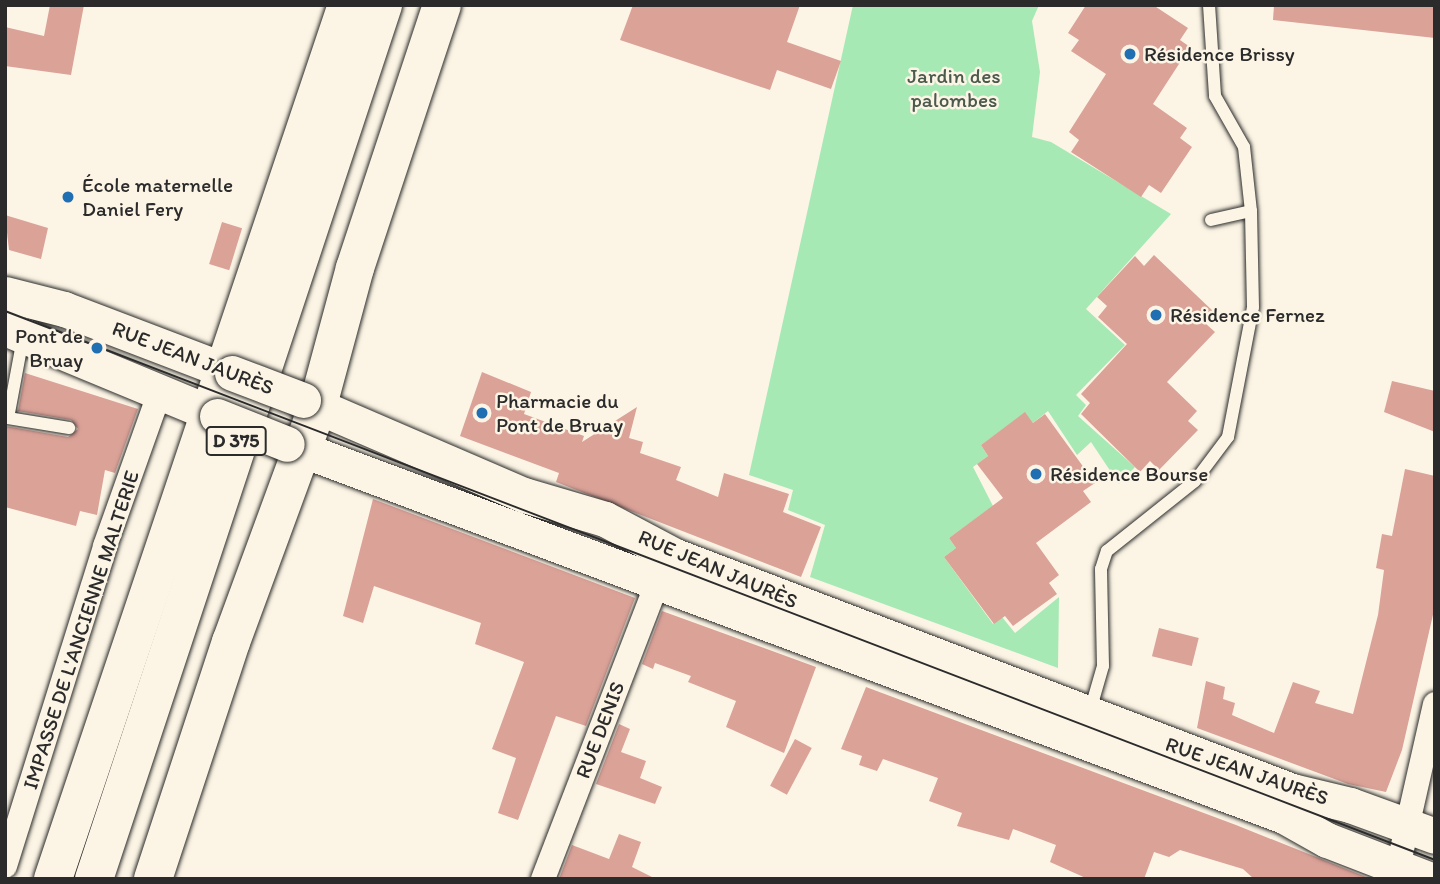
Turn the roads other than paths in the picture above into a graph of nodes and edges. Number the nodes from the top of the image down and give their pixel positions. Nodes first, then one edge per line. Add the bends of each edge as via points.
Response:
1 (347, 5) edge
2 (383, 5) edge
3 (442, 5) edge
4 (1209, 5) edge
5 (1251, 211) junction
6 (1211, 220) dead end
7 (5, 294) edge
8 (14, 333) edge
9 (226, 371) junction
10 (159, 394) junction
11 (310, 403) junction
12 (212, 414) junction
13 (69, 428) dead end
14 (294, 447) junction
15 (658, 581) junction
16 (1435, 704) edge
17 (1089, 714) junction
18 (1421, 831) edge
19 (5, 866) edge
20 (1413, 873) edge
21 (53, 879) edge
22 (94, 879) edge
23 (153, 879) edge
24 (543, 879) edge

1 - 9 main road
2 - 22 main road, D 375
3 - 11 main road
4 - 5 lane via 1215,96 1244,147
5 - 6 lane
5 - 17 lane via 1253,307 1228,437 1195,481 1117,538 1103,561 1103,666
7 - 9 main road, RUE JEAN JAURÈS via 64,309
8 - 10 main road, RUE JEAN JAURÈS
8 - 13 lane via 8,418
9 - 11 main road, RUE JEAN JAURÈS, bridge
9 - 12 main road
10 - 12 main road, RUE JEAN JAURÈS
10 - 19 street, IMPASSE DE L'ANCIENNE MALTERIE via 101,559
11 - 14 main road
11 - 17 main road, RUE JEAN JAURÈS via 468,473 605,519 675,556
12 - 14 main road, RUE JEAN JAURÈS, bridge
12 - 21 main road
14 - 15 main road, RUE JEAN JAURÈS
14 - 23 main road
15 - 20 main road, RUE JEAN JAURÈS via 1284,816
15 - 24 street, RUE DENIS
16 - 18 street
17 - 18 main road, RUE JEAN JAURÈS via 1300,794
18 - 20 street

